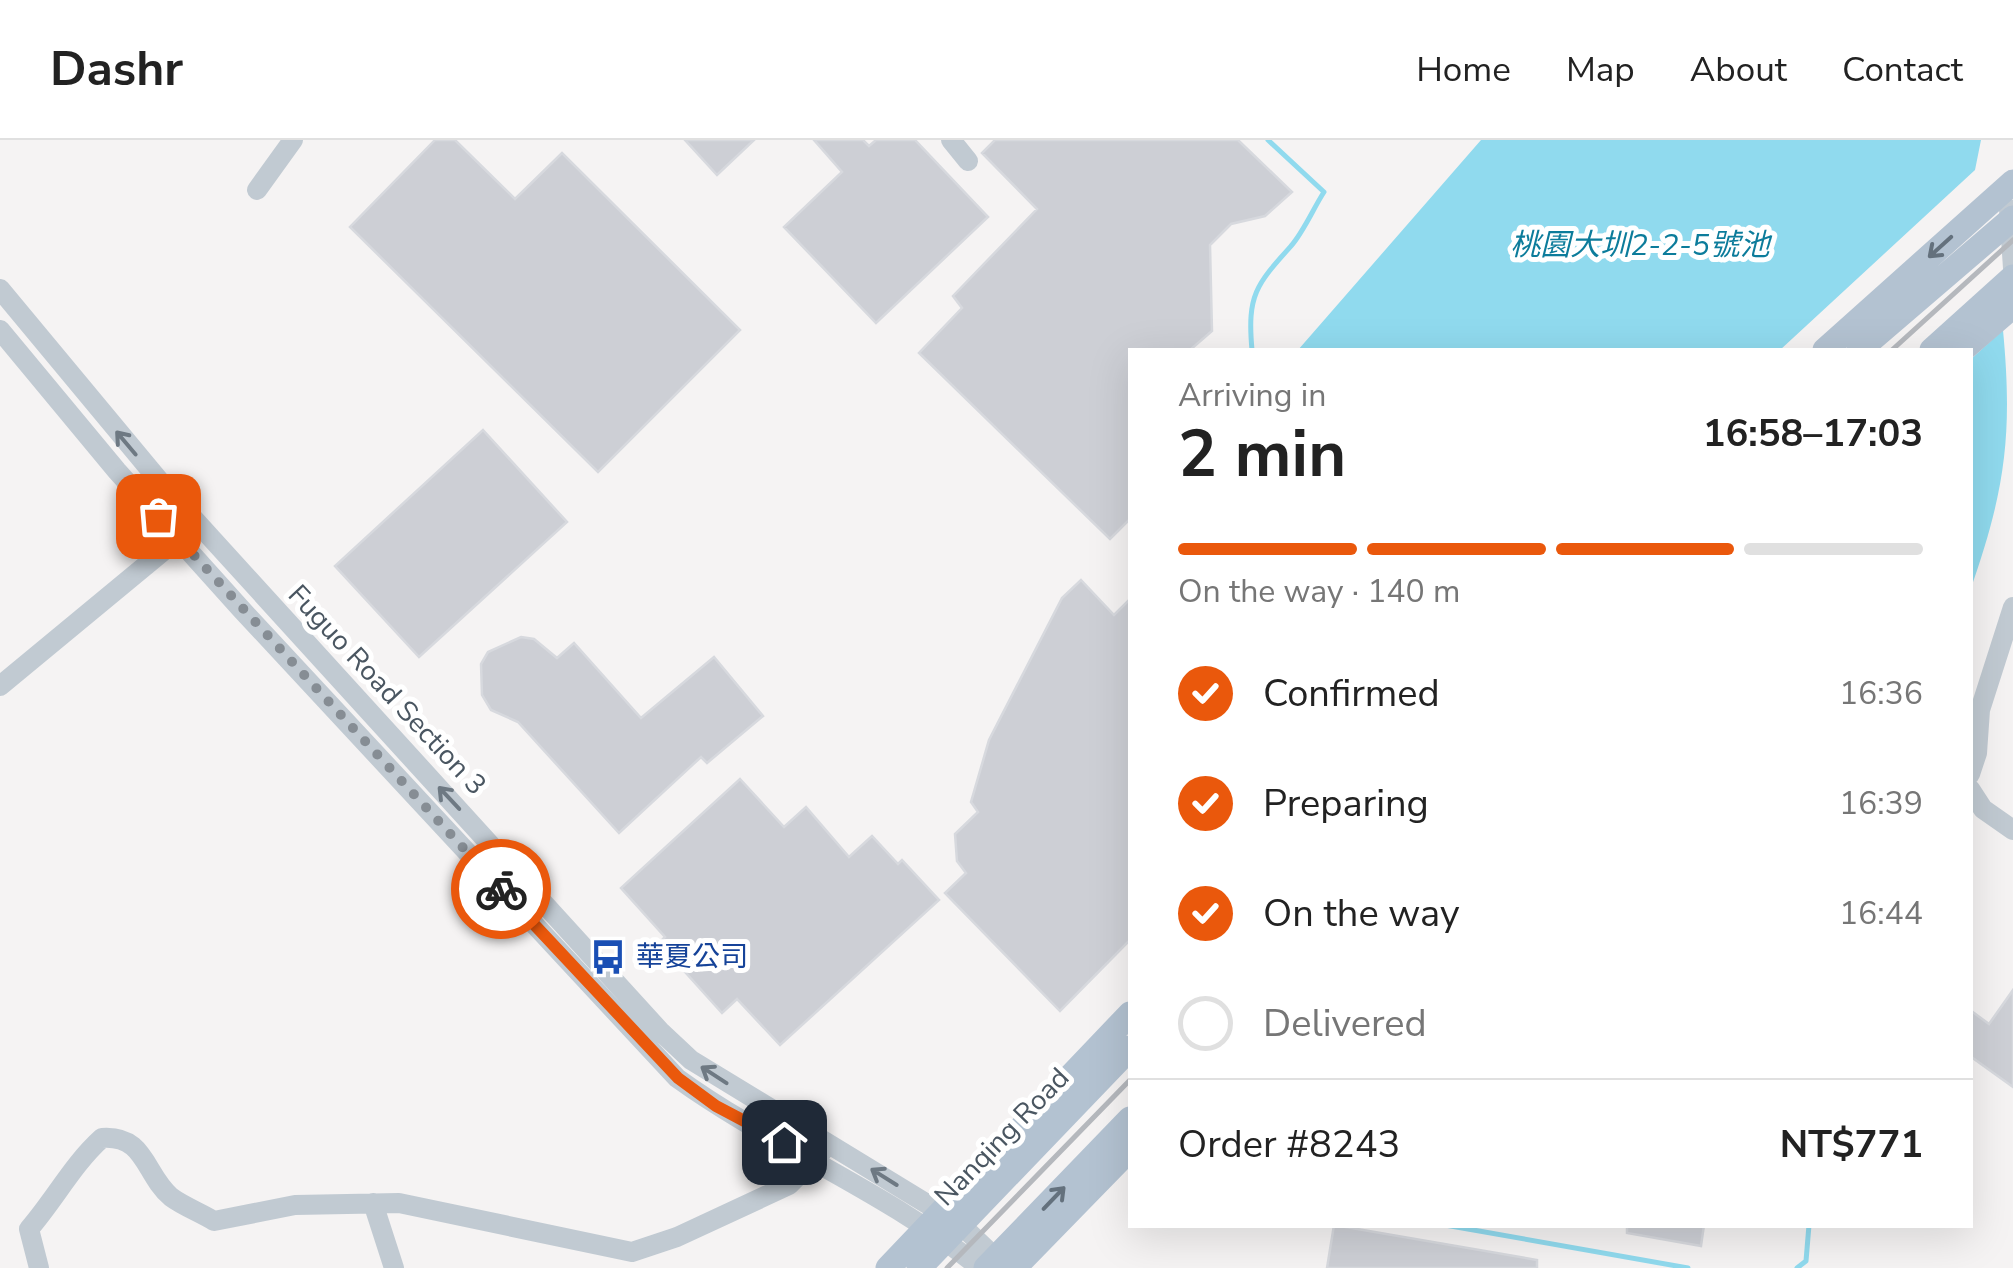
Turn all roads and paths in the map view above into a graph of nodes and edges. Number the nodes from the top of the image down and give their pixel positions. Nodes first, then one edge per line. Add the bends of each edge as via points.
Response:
1 (293, 140) edge
2 (951, 140) edge
3 (968, 161) dead end
4 (2012, 182) edge
5 (257, 190) dead end
6 (2011, 220) edge
7 (2013, 268) edge
8 (2013, 277) edge
9 (0, 289) edge
10 (2013, 306) edge
11 (0, 330) edge
12 (1826, 348) edge
13 (1861, 348) edge
14 (1934, 348) edge
15 (1964, 348) edge
16 (179, 538) junction
17 (261, 594) junction
18 (2013, 606) edge
19 (242, 610) junction
20 (0, 686) edge
21 (1973, 774) edge
22 (1973, 793) edge
23 (2013, 830) edge
24 (539, 896) junction
25 (524, 914) junction
26 (1128, 1016) edge
27 (1128, 1050) edge
28 (1063, 1084) junction
29 (1128, 1121) edge
30 (828, 1141) junction
31 (1128, 1151) edge
32 (817, 1160) junction
33 (1012, 1168) junction
34 (373, 1203) junction
35 (943, 1226) junction
36 (997, 1266) edge
37 (38, 1268) edge
38 (394, 1268) edge
39 (888, 1268) edge
40 (919, 1268) edge

1 - 5 street
2 - 3 street
4 - 6 street
4 -> 12 main road
6 - 7 street
6 - 13 main road
8 - 14 main road
17 -> 9 street, Fuguo Road Section 3
10 - 15 main road
11 - 16 street, Fuguo Road Section 3
16 - 19 street, Fuguo Road Section 3
16 - 20 street
17 - 19 street
24 -> 17 street, Fuguo Road Section 3
18 - 21 street via 1980,710
19 - 25 street, Fuguo Road Section 3
22 - 23 street
24 - 25 street
30 -> 24 street, Fuguo Road Section 3 via 691,1060
25 - 32 street, Fuguo Road Section 3 via 678,1078
26 - 28 main road
27 - 33 main road, Nanqing Road
28 - 33 main road
28 - 35 main road
36 -> 29 main road
30 - 32 street
35 -> 30 street, Fuguo Road Section 3
31 - 36 main road
32 - 34 street via 789,1185 632,1252 437,1208
32 - 35 street, Fuguo Road Section 3
33 - 35 main road, Nanqing Road
34 - 37 street via 295,1205 214,1221 172,1197 131,1143 102,1138 29,1229
34 - 38 street
35 - 36 street, Fuguo Road Section 3
35 - 39 main road
35 - 40 main road, Nanqing Road

